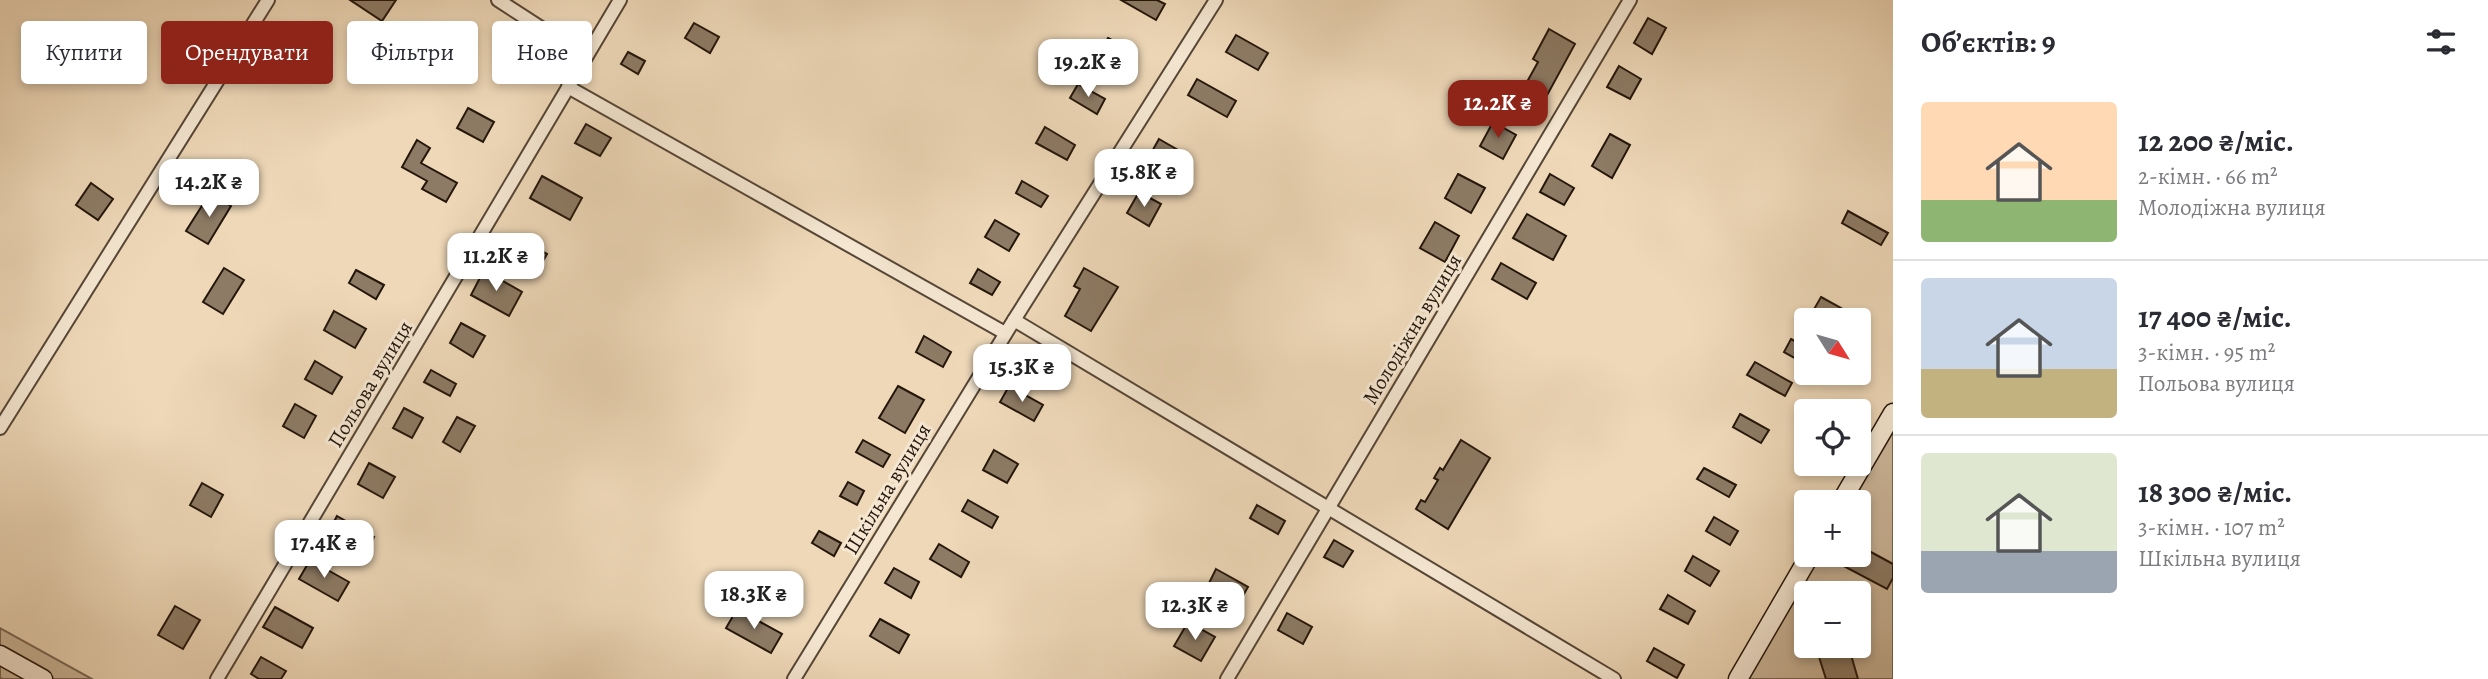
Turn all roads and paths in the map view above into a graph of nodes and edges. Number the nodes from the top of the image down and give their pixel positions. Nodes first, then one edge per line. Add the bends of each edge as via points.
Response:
1 (268, 0) edge
2 (498, 0) edge
3 (620, 0) edge
4 (1216, 0) edge
5 (1630, 0) edge
6 (530, 21) edge
7 (592, 47) edge
8 (571, 84) edge
9 (569, 87) junction
10 (1014, 320) junction
11 (1005, 333) junction
12 (1893, 413) edge
13 (0, 428) edge
14 (1848, 490) edge
15 (1328, 508) junction
16 (1803, 567) edge
17 (0, 655) edge
18 (43, 679) edge
19 (217, 679) edge
20 (794, 679) edge
21 (1227, 679) edge
22 (1614, 679) edge
23 (1738, 679) edge

1 - 13 street
2 - 6 street
3 - 7 street, Польова вулиця
4 - 10 street, Шкільна вулиця
5 - 15 street, Молодіжна вулиця
8 - 9 street, Польова вулиця
9 - 11 street
9 - 19 street, Польова вулиця
10 - 11 street, Шкільна вулиця
10 - 15 street
11 - 20 street, Шкільна вулиця
12 - 14 street
15 - 21 street, Молодіжна вулиця
15 - 22 street
16 - 23 street
17 - 18 street

